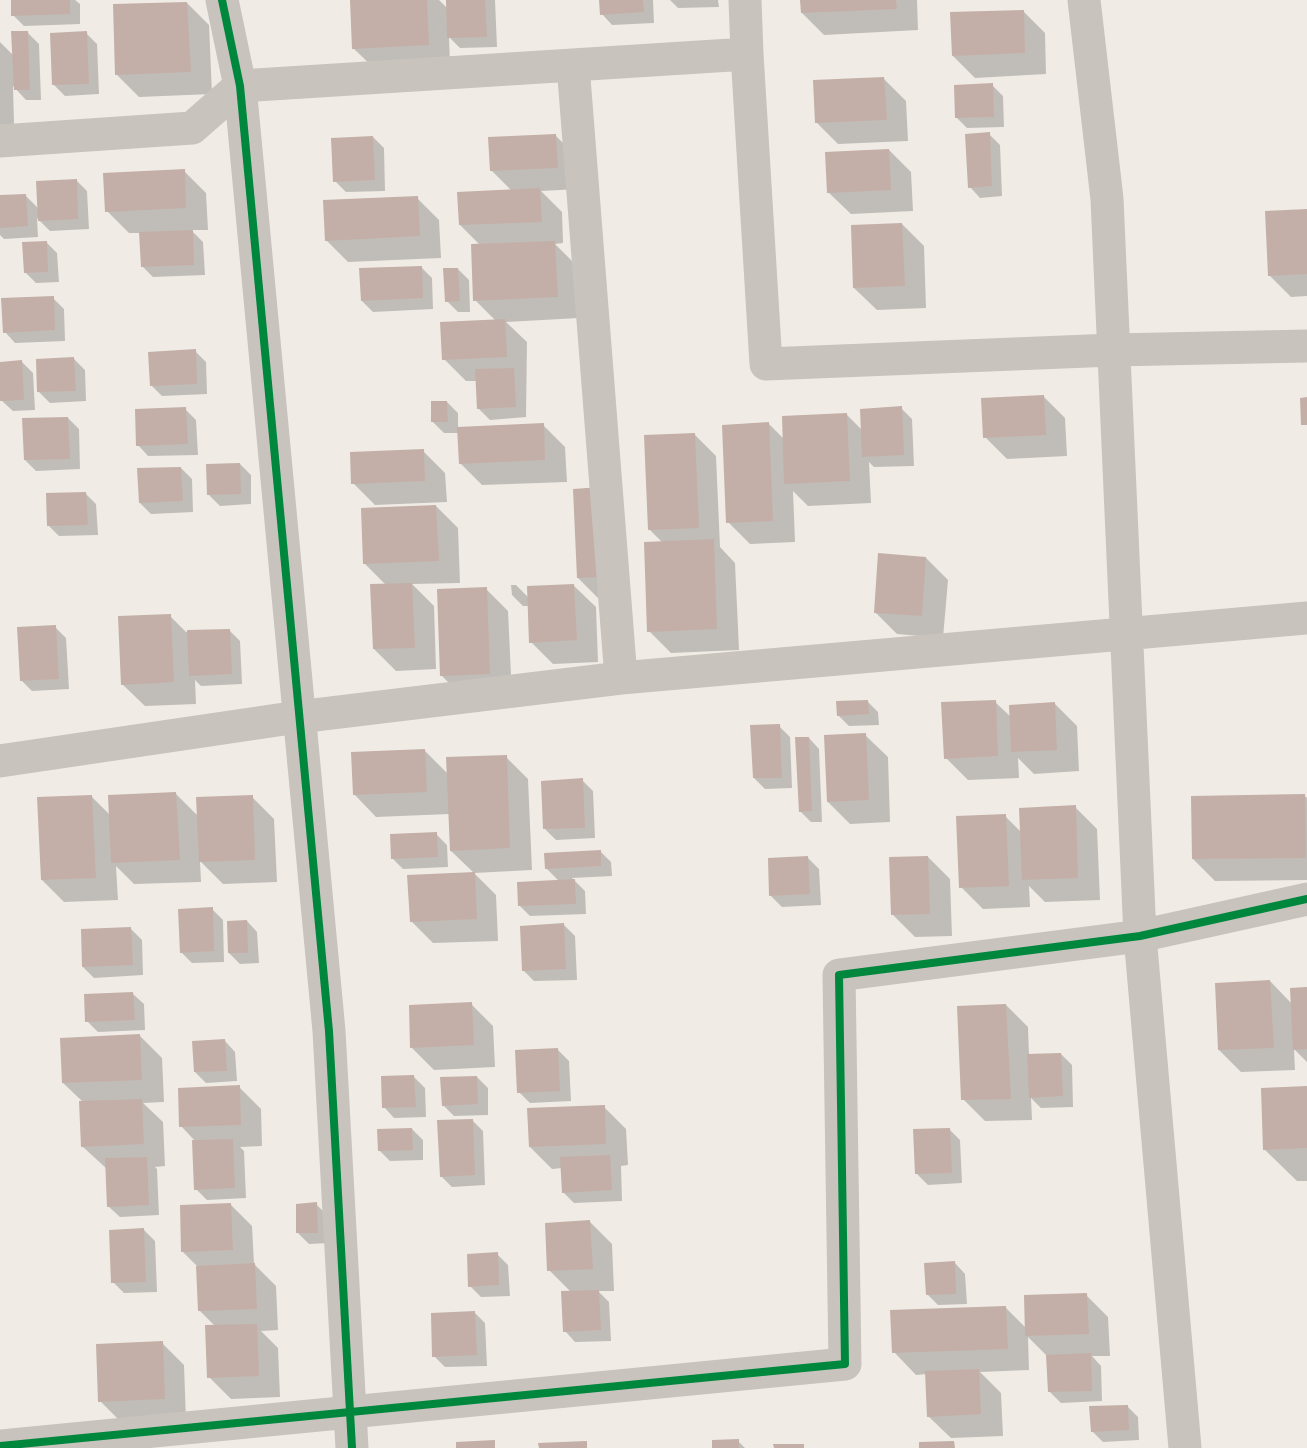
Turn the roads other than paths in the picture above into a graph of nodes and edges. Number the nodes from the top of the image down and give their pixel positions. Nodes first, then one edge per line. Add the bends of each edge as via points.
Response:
1 (222, 0) edge
2 (745, 0) edge
3 (1084, 0) edge
4 (747, 54) junction
5 (573, 65) junction
6 (240, 86) junction
7 (0, 141) edge
8 (1307, 346) edge
9 (1113, 350) junction
10 (1307, 618) edge
11 (1127, 633) junction
12 (621, 678) junction
13 (298, 717) junction
14 (0, 761) edge
15 (1307, 899) edge
16 (1140, 936) junction
17 (350, 1413) junction
18 (0, 1446) edge
19 (352, 1448) edge
20 (1185, 1448) edge

1 - 6 street
2 - 4 street
3 - 9 street via 1107,199
4 - 5 street
4 - 9 street via 766,364
5 - 6 street
5 - 12 street
6 - 7 street via 192,128
6 - 13 street
8 - 9 street
9 - 11 street
10 - 11 street
11 - 12 street
11 - 16 street
12 - 13 street
13 - 14 street
13 - 17 street via 329,1031
15 - 16 street
16 - 17 street via 839,975 845,1364
16 - 20 street
17 - 18 street
17 - 19 street

